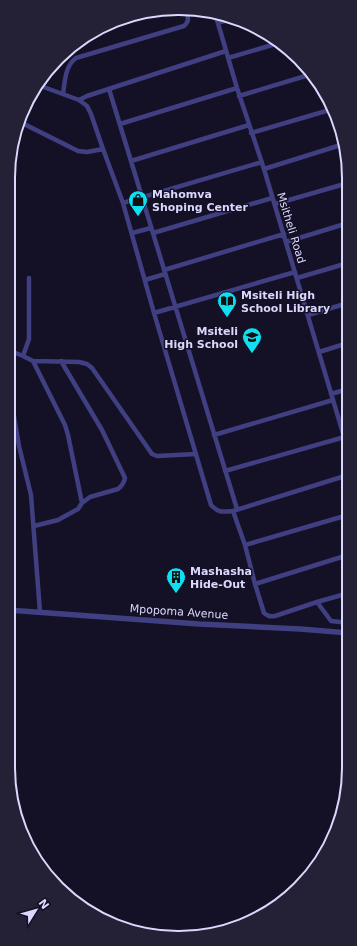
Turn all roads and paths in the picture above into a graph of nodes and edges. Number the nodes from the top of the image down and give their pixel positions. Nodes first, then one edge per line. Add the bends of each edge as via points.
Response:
1 (187, 15) edge
2 (217, 20) edge
3 (223, 21) edge
4 (218, 23) junction
5 (272, 45) edge
6 (226, 51) junction
7 (228, 58) junction
8 (305, 76) edge
9 (44, 86) edge
10 (237, 88) junction
11 (109, 89) junction
12 (63, 94) junction
13 (239, 96) junction
14 (79, 100) junction
15 (327, 111) edge
16 (25, 124) edge
17 (120, 124) junction
18 (248, 125) junction
19 (251, 133) junction
20 (339, 146) edge
21 (103, 149) junction
22 (130, 161) junction
23 (262, 162) junction
24 (264, 168) junction
25 (342, 185) edge
26 (142, 197) junction
27 (272, 198) junction
28 (123, 203) junction
29 (275, 204) junction
30 (342, 225) edge
31 (152, 230) junction
32 (132, 233) junction
33 (284, 234) junction
34 (286, 242) junction
35 (342, 264) edge
36 (164, 272) junction
37 (295, 272) junction
38 (29, 278) dead end
39 (297, 278) junction
40 (145, 280) junction
41 (342, 305) edge
42 (175, 307) junction
43 (154, 313) junction
44 (308, 315) junction
45 (342, 345) edge
46 (319, 352) junction
47 (15, 353) edge
48 (23, 356) junction
49 (33, 361) junction
50 (61, 361) junction
51 (342, 391) edge
52 (331, 394) junction
53 (333, 400) junction
54 (15, 422) edge
55 (342, 426) edge
56 (214, 435) junction
57 (342, 438) edge
58 (196, 454) junction
59 (225, 471) junction
60 (342, 477) edge
61 (82, 503) junction
62 (235, 510) junction
63 (342, 517) edge
64 (34, 526) junction
65 (245, 545) junction
66 (342, 557) edge
67 (255, 584) junction
68 (342, 595) edge
69 (317, 602) junction
70 (15, 610) edge
71 (40, 612) junction
72 (342, 622) edge
73 (342, 633) edge

1 - 12 street via 188,19 184,26 76,58 68,67
2 - 4 street, Msitheli Road
3 - 4 street
4 - 6 street, Msitheli Road
5 - 7 street
6 - 7 street, Msitheli Road
6 - 11 street
7 - 10 street, Msitheli Road
8 - 13 street
9 - 12 street
10 - 13 street, Msitheli Road
10 - 17 street
11 - 14 street
11 - 17 street
12 - 14 street
13 - 18 street, Msitheli Road
14 - 21 street via 92,114
15 - 19 street
16 - 21 street via 78,151
17 - 22 street
18 - 19 street, Msitheli Road
18 - 22 street
19 - 23 street, Msitheli Road
20 - 24 street
21 - 28 street
22 - 26 street
23 - 24 street, Msitheli Road
23 - 26 street
24 - 27 street, Msitheli Road
25 - 29 street
26 - 28 street
26 - 31 street
27 - 29 street, Msitheli Road
27 - 31 street
28 - 32 street
29 - 33 street, Msitheli Road
30 - 34 street
31 - 32 street
31 - 36 street
32 - 40 street
33 - 34 street, Msitheli Road
33 - 36 street
34 - 37 street, Msitheli Road
35 - 39 street
36 - 40 street
36 - 42 street
37 - 39 street, Msitheli Road
37 - 42 street
38 - 48 street via 29,339
39 - 44 street, Msitheli Road
40 - 43 street
41 - 44 street
42 - 43 street
42 - 56 street
43 - 58 street
44 - 46 street, Msitheli Road
45 - 46 street
46 - 52 street, Msitheli Road
47 - 48 street
48 - 49 street
49 - 50 street
49 - 61 street via 65,425
50 - 58 street via 79,362 92,368 152,454
50 - 61 street via 102,430 125,478 124,484 118,489 90,497
51 - 52 street
52 - 53 street, Msitheli Road
53 - 55 street, Msitheli Road
53 - 56 street
54 - 64 street via 31,495
56 - 59 street
57 - 59 street
58 - 62 street via 212,505 222,512
59 - 62 street
60 - 62 street
61 - 64 street via 78,509 63,518
62 - 65 street
63 - 65 street
64 - 71 street
65 - 67 street
66 - 67 street
67 - 69 street via 264,613 270,617
68 - 69 street
69 - 72 street via 331,621
70 - 71 street, Mpopoma Avenue
71 - 73 street, Mpopoma Avenue

